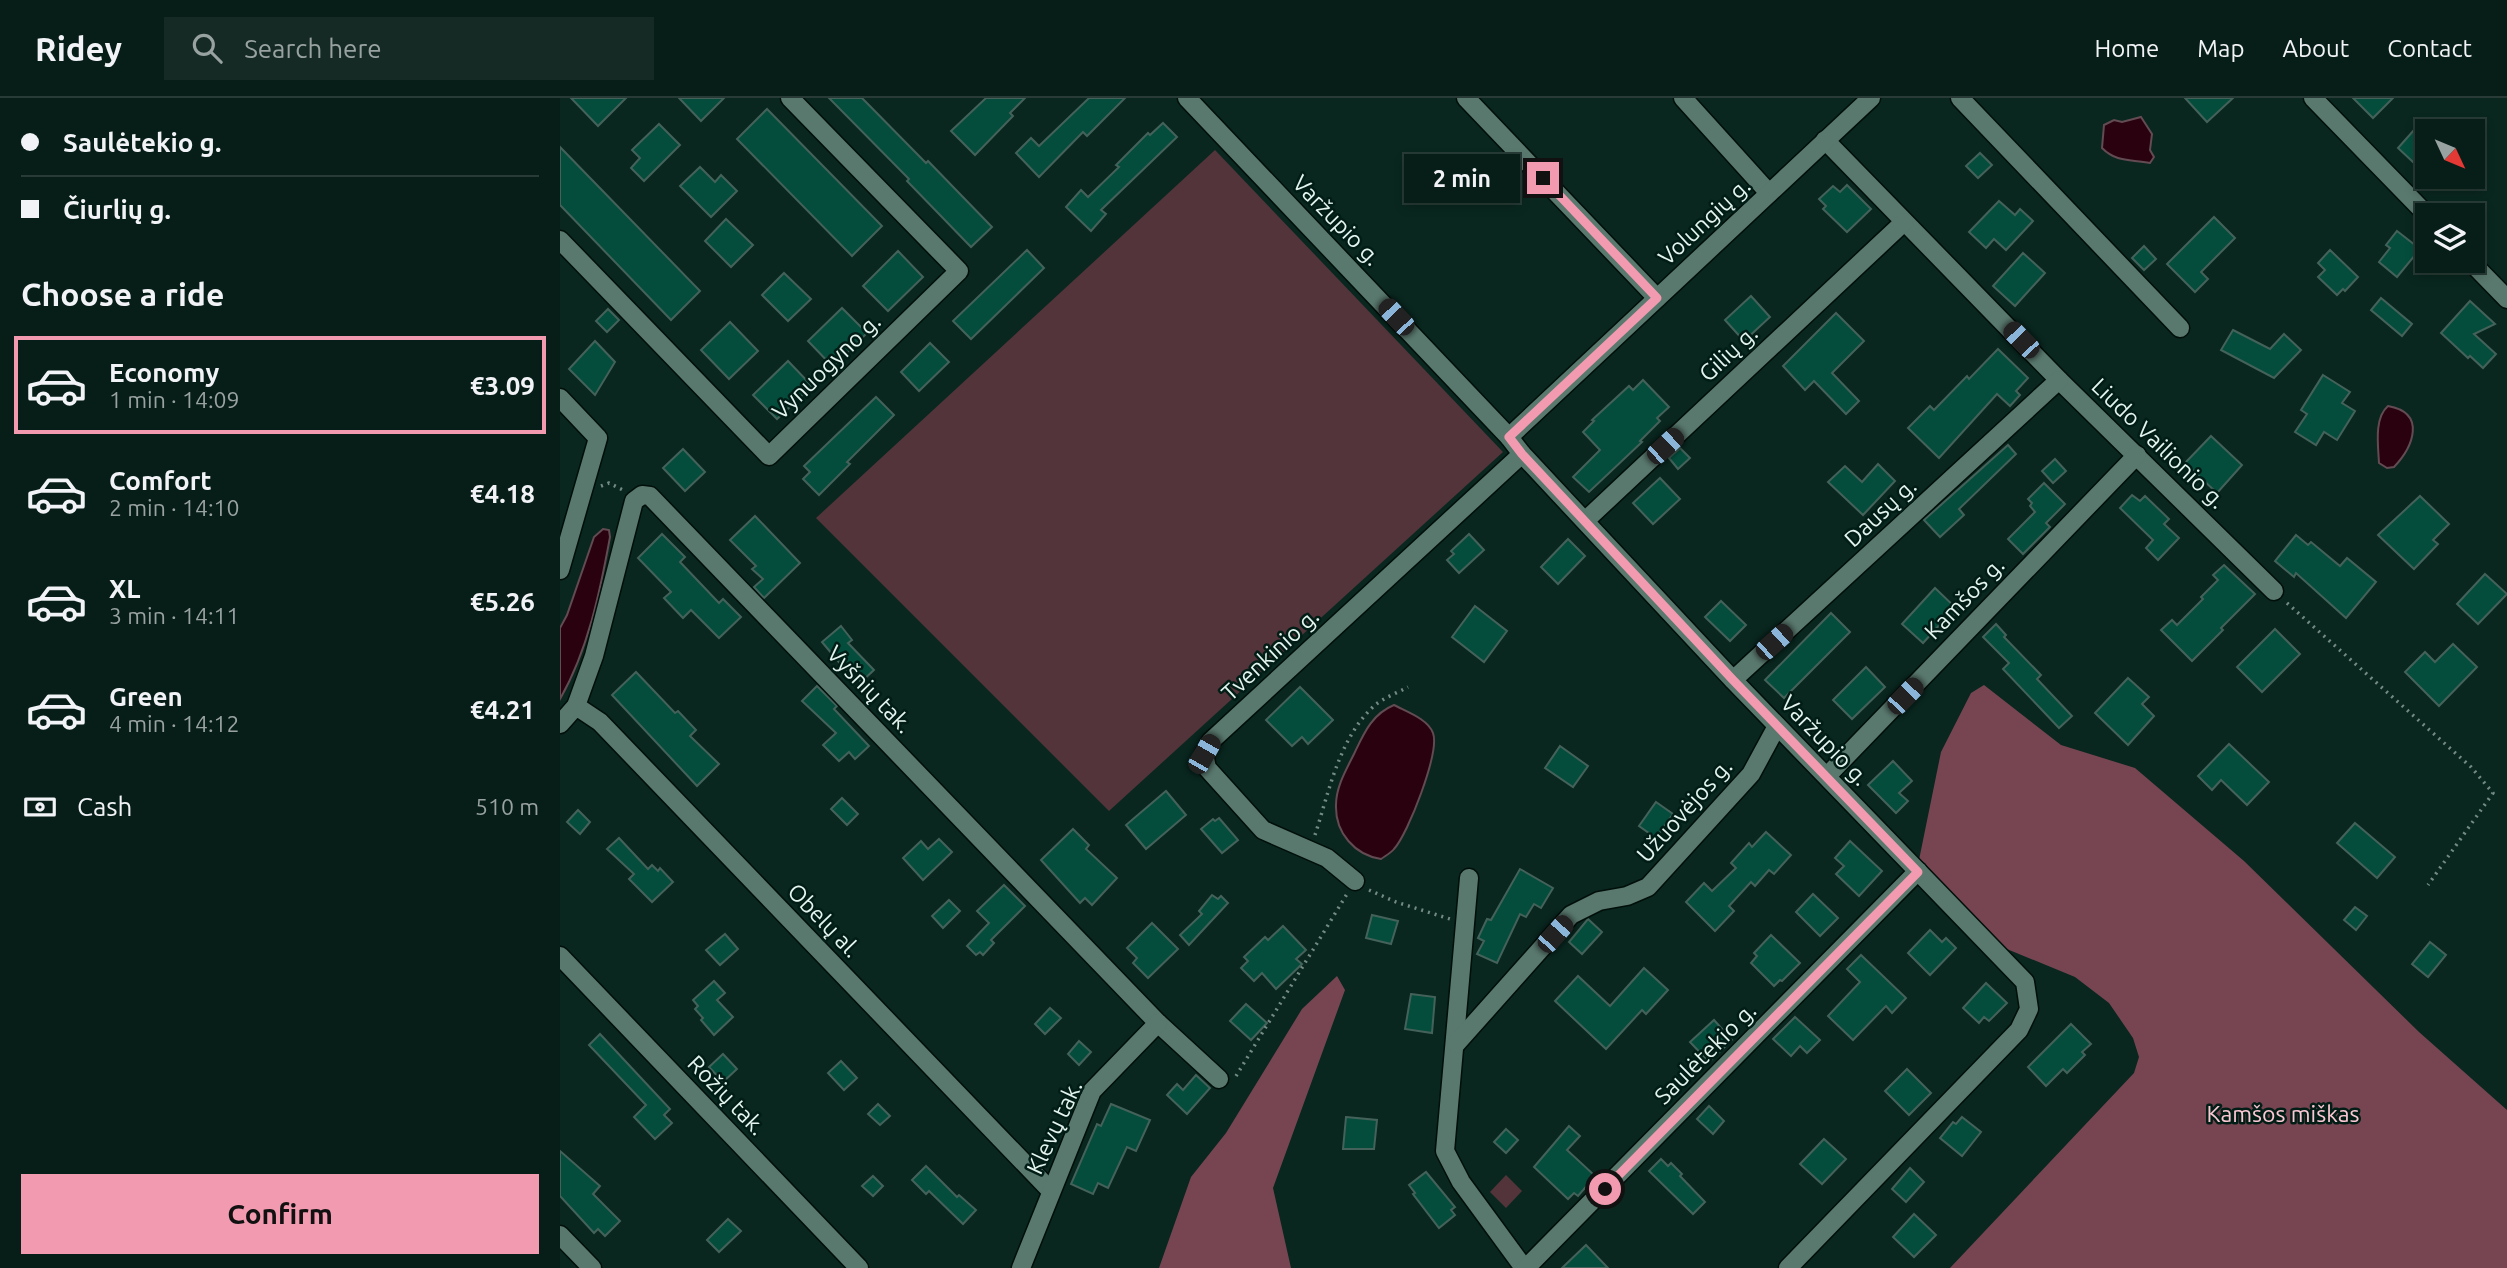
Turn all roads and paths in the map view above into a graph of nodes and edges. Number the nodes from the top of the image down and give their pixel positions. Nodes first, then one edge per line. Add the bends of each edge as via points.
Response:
1 (790, 98) edge
2 (1187, 98) edge
3 (1466, 98) edge
4 (1683, 98) edge
5 (1871, 98) edge
6 (1959, 98) edge
7 (2314, 98) edge
8 (1825, 140) junction
9 (1769, 193) junction
10 (2415, 203) edge
11 (1904, 222) junction
12 (560, 240) edge
13 (2482, 273) edge
14 (1657, 298) junction
15 (2507, 299) edge
16 (2180, 328) dead end
17 (2059, 380) junction
18 (560, 398) edge
19 (1509, 437) junction
20 (1522, 454) junction
21 (2137, 455) junction
22 (582, 494) junction
23 (635, 501) junction
24 (1586, 520) junction
25 (560, 570) edge
26 (2274, 591) joint
27 (1733, 680) junction
28 (1408, 687) dead end
29 (576, 705) junction
30 (560, 724) edge
31 (1777, 726) junction
32 (1827, 776) junction
33 (1310, 851) junction
34 (1918, 872) junction
35 (1469, 877) dead end
36 (1355, 881) junction
37 (2428, 885) dead end
38 (1466, 924) junction
39 (560, 956) edge
40 (1158, 1023) junction
41 (1456, 1044) junction
42 (1225, 1083) joint
43 (1051, 1191) junction
44 (560, 1235) edge
45 (592, 1268) edge
46 (859, 1268) edge
47 (1020, 1268) edge
48 (1525, 1268) edge
49 (1788, 1268) edge

1 - 12 street, Vynuogyno g. via 959,271 769,456
2 - 19 street, Varžupio g.
3 - 14 street
4 - 9 street
5 - 8 street, Volungių g.
6 - 16 street
7 - 10 street
8 - 9 street, Volungių g.
8 - 11 street, Liudo Vailionio g.
9 - 14 street, Volungių g.
11 - 17 street, Liudo Vailionio g.
11 - 24 street, Gilių g.
13 - 15 street
14 - 19 street, Volungių g.
17 - 21 street, Liudo Vailionio g.
17 - 27 street, Dausų g.
18 - 22 street via 598,438
19 - 20 street, Varžupio g.
20 - 24 street, Varžupio g.
20 - 33 street, Tvenkinio g. via 1211,741 1204,754 1207,768 1263,830
21 - 26 street, Liudo Vailionio g.
21 - 32 street, Kamšos g.
22 - 23 path via 609,483
22 - 25 street
23 - 29 street via 594,656
23 - 40 street, Vyšnių tak. via 650,496
24 - 27 street, Varžupio g.
26 - 37 path via 2471,767 2493,793
27 - 31 street, Varžupio g.
28 - 33 path via 1375,705 1353,732
29 - 30 street
29 - 43 street, Obelų al. via 600,722
31 - 32 street, Varžupio g.
31 - 41 street, Užuovėjos g. via 1751,774 1648,887 1599,901 1572,915
32 - 34 street, Varžupio g.
33 - 36 street, Tvenkinio g. via 1327,858
34 - 48 street, Saulėtekio g.
34 - 49 street, Varžupio g. via 2025,982 2029,1009 2019,1030
35 - 38 street
36 - 38 path via 1396,902
36 - 42 path
38 - 41 street
39 - 46 street, Rožių tak.
40 - 42 street, Vyšnių tak.
40 - 43 street, Klevų tak. via 1092,1091
41 - 48 street via 1445,1151 1461,1182
43 - 47 street, Klevų tak.
44 - 45 street

